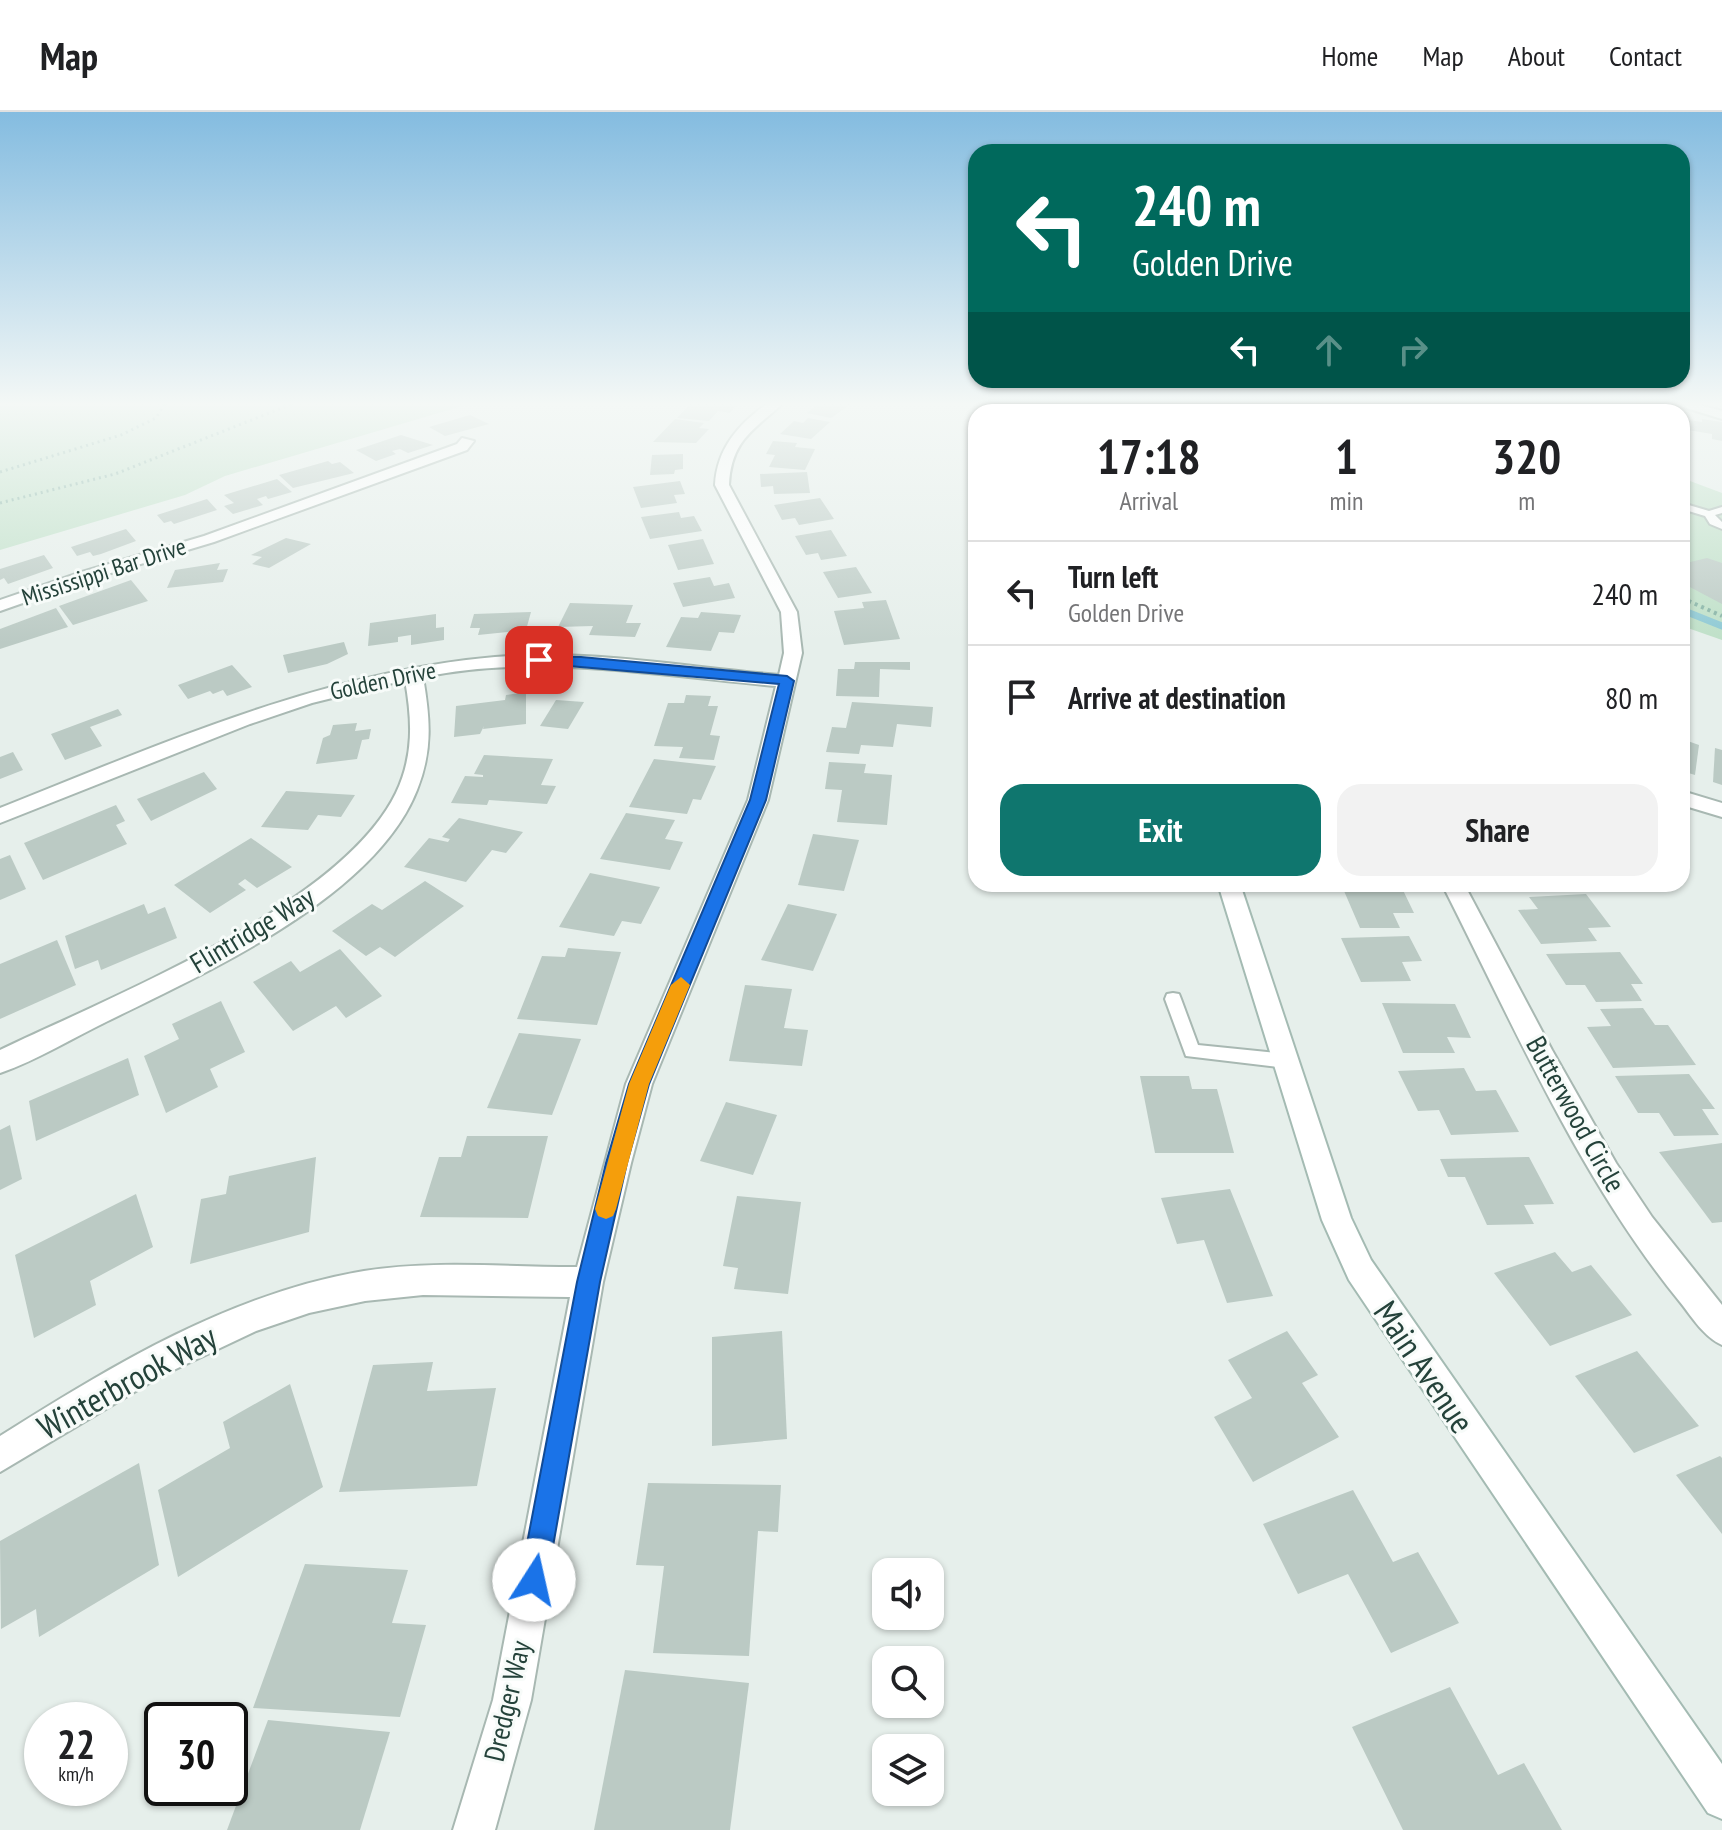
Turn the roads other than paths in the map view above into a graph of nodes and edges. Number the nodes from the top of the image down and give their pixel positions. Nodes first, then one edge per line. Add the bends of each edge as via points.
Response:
1 (365, 482) edge
2 (722, 482) edge
3 (1690, 508) edge
4 (1722, 510) edge
5 (1709, 514) junction
6 (1722, 526) edge
7 (0, 606) edge
8 (413, 672) junction
9 (787, 681) junction
10 (1690, 800) edge
11 (1722, 810) edge
12 (0, 816) edge
13 (1232, 892) edge
14 (1457, 892) edge
15 (1173, 999) dead end
16 (1286, 1061) junction
17 (0, 1062) edge
18 (588, 1282) junction
19 (1722, 1329) edge
20 (0, 1455) edge
21 (1722, 1799) edge
22 (474, 1830) edge

1 - 7 street, Mississippi Bar Drive
2 - 9 street, Dredger Way via 789,612 793,653
3 - 5 lane
4 - 5 lane
5 - 6 lane
8 - 9 street, Golden Drive via 496,662 581,661
8 - 12 street, Golden Drive via 257,715
8 - 17 street, Flintridge Way via 422,726 414,776 400,804 351,863 306,901 227,950
9 - 18 street, Dredger Way via 758,800 639,1084
10 - 11 street
13 - 16 street, Main Avenue
14 - 19 street, Butterwood Circle via 1597,1157 1627,1206
15 - 16 lane via 1192,1051
16 - 21 street, Main Avenue via 1337,1220 1360,1270
18 - 20 street, Winterbrook Way via 423,1280 356,1287 288,1304 144,1365
18 - 22 street, Dredger Way via 512,1700

